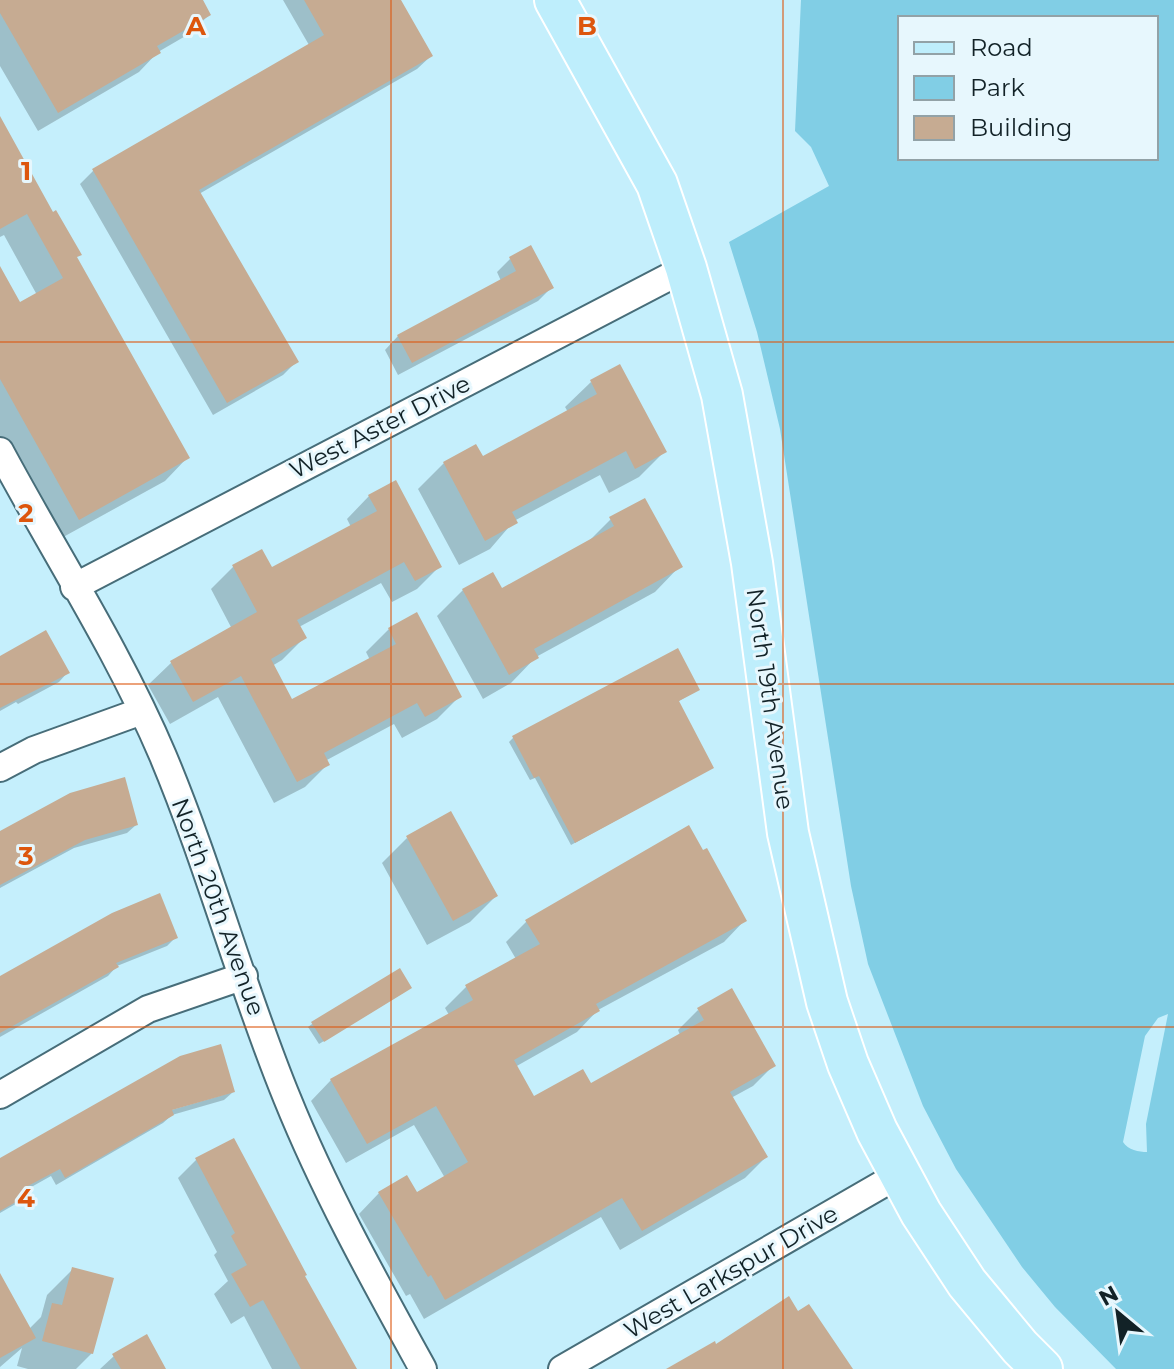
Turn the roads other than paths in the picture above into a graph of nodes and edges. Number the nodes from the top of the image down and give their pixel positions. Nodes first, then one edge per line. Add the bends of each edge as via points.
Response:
1 (555, 0) edge
2 (686, 268) junction
3 (0, 451) edge
4 (74, 587) junction
5 (142, 711) junction
6 (0, 768) edge
7 (244, 976) junction
8 (0, 1095) edge
9 (900, 1174) junction
10 (423, 1369) edge
11 (562, 1369) edge
12 (1042, 1369) edge

1 - 2 main road, North 19th Avenue via 657,184
2 - 4 street, West Aster Drive
2 - 9 main road, North 19th Avenue via 722,395 752,563 788,833 811,941 848,1064
3 - 4 street, North 20th Avenue
4 - 5 street, North 20th Avenue
5 - 6 street via 34,750
5 - 7 street, North 20th Avenue
7 - 8 street via 148,1009
7 - 10 street, North 20th Avenue via 312,1158
9 - 11 street, West Larkspur Drive
9 - 12 main road, North 19th Avenue via 967,1283

